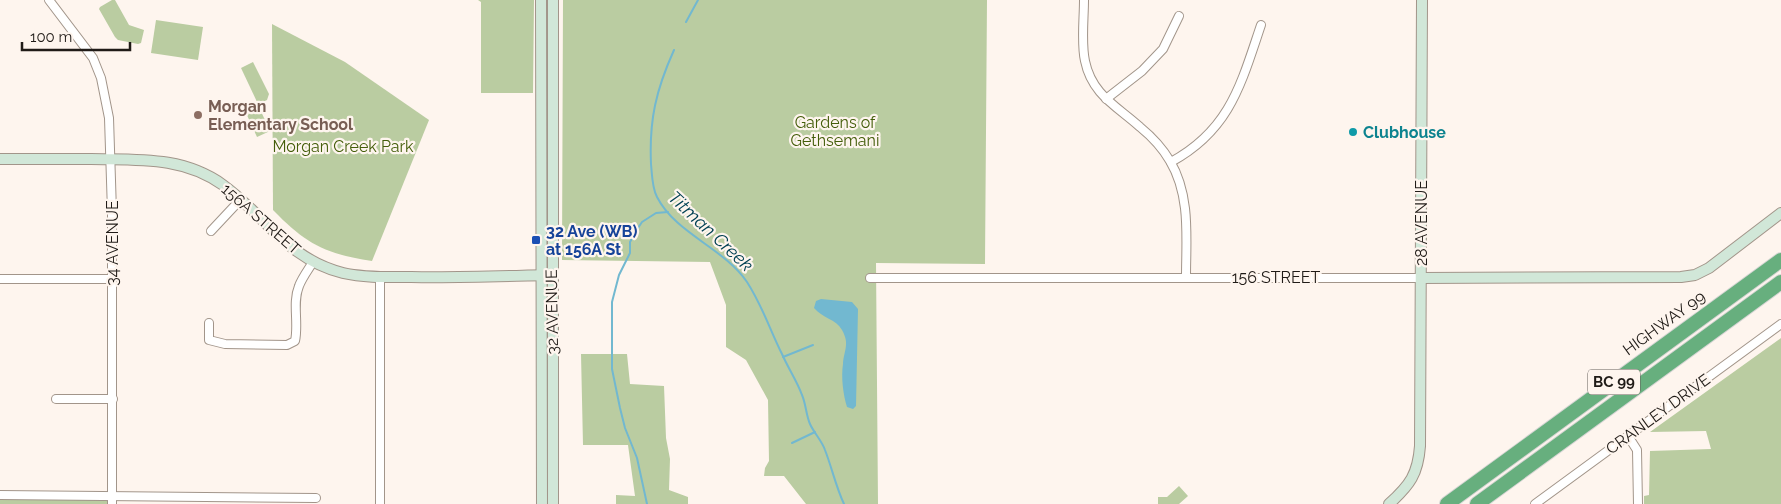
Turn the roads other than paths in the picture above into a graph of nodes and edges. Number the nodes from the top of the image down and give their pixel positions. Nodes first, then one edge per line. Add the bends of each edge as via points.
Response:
1 (49, 0) edge
2 (541, 0) edge
3 (553, 0) edge
4 (1084, 0) edge
5 (1422, 0) edge
6 (1179, 16) dead end
7 (1262, 26) dead end
8 (1106, 99) junction
9 (0, 159) edge
10 (111, 160) junction
11 (1170, 162) junction
12 (241, 199) junction
13 (1781, 213) edge
14 (211, 231) dead end
15 (1781, 260) edge
16 (313, 262) junction
17 (546, 275) junction
18 (380, 277) junction
19 (1186, 277) junction
20 (870, 278) dead end
21 (1421, 278) junction
22 (0, 279) edge
23 (112, 279) junction
24 (1781, 282) edge
25 (209, 323) dead end
26 (1781, 324) edge
27 (56, 399) dead end
28 (113, 400) junction
29 (1628, 436) junction
30 (542, 492) junction
31 (0, 495) edge
32 (316, 498) dead end
33 (112, 500) edge
34 (380, 504) edge
35 (542, 504) edge
36 (547, 504) edge
37 (553, 504) edge
38 (1390, 504) edge
39 (1447, 504) edge
40 (1476, 504) edge
41 (1535, 504) edge
42 (1638, 504) edge

1 - 10 street, 34 AVENUE via 93,58 101,78 109,118
2 - 17 street, 32 AVENUE
3 - 17 street, 32 AVENUE
4 - 8 street via 1085,60 1090,78
5 - 21 street, 28 AVENUE
6 - 8 street via 1163,49 1142,71
7 - 11 street via 1231,105 1204,139 1188,153
8 - 11 street via 1140,127
9 - 10 street, 156A STREET
10 - 12 street, 156A STREET via 145,159 174,163 206,175
10 - 23 street, 34 AVENUE
11 - 19 street via 1183,192
12 - 14 street
12 - 16 street, 156A STREET via 290,247
13 - 21 street, 156 STREET via 1709,268 1695,275
15 - 39 highway, HIGHWAY 99 / BC 99
16 - 18 street, 156A STREET via 344,273
16 - 25 street via 299,287 295,341 288,345 225,344 209,340
17 - 18 street, 156A STREET
17 - 30 street, 32 AVENUE
17 - 37 street, 32 AVENUE
18 - 34 street
19 - 20 street, 156 STREET
19 - 21 street, 156 STREET
21 - 38 street, 28 AVENUE via 1419,464 1404,490
22 - 23 street
23 - 28 street, 34 AVENUE
24 - 40 highway, BC 99
26 - 29 street, CRANLEY DRIVE
27 - 28 street
28 - 33 street, 34 AVENUE
29 - 41 street, CRANLEY DRIVE
29 - 42 street via 1637,450
30 - 35 street, 32 AVENUE
30 - 36 street
31 - 33 street
32 - 33 street

